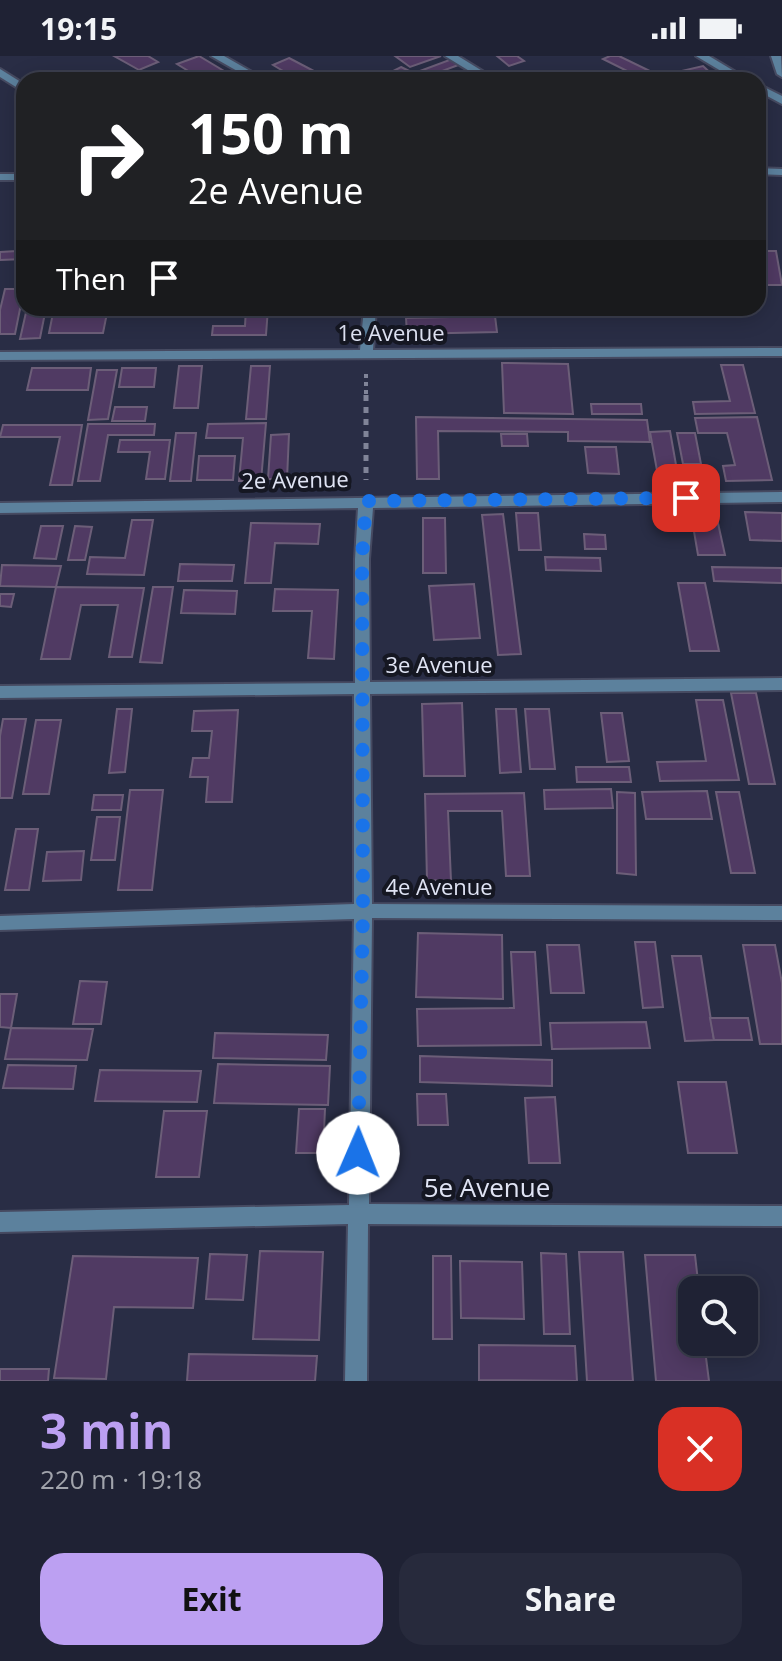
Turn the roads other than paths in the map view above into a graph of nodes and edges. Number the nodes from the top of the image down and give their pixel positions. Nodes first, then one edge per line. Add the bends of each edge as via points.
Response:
1 (216, 56) edge
2 (450, 56) edge
3 (701, 56) edge
4 (776, 56) edge
5 (246, 72) edge
6 (478, 72) edge
7 (730, 72) edge
8 (782, 74) edge
9 (369, 316) edge
10 (782, 352) edge
11 (366, 353) junction
12 (0, 356) edge
13 (782, 497) edge
14 (366, 501) junction
15 (0, 508) edge
16 (782, 684) edge
17 (364, 687) junction
18 (0, 692) edge
19 (363, 911) junction
20 (782, 913) edge
21 (0, 923) edge
22 (357, 1214) junction
23 (782, 1216) edge
24 (0, 1222) edge
25 (356, 1381) edge

1 - 5 street
2 - 6 street
3 - 7 street
4 - 8 street
9 - 11 street
10 - 11 street, 1e Avenue
11 - 12 street, 1e Avenue
13 - 14 street, 2e Avenue
14 - 15 street, 2e Avenue
14 - 17 street
16 - 17 street, 3e Avenue
17 - 18 street, 3e Avenue
17 - 19 street
19 - 20 street, 4e Avenue
19 - 21 street, 4e Avenue
19 - 22 street
22 - 23 street, 5e Avenue
22 - 24 street, 5e Avenue
22 - 25 street

